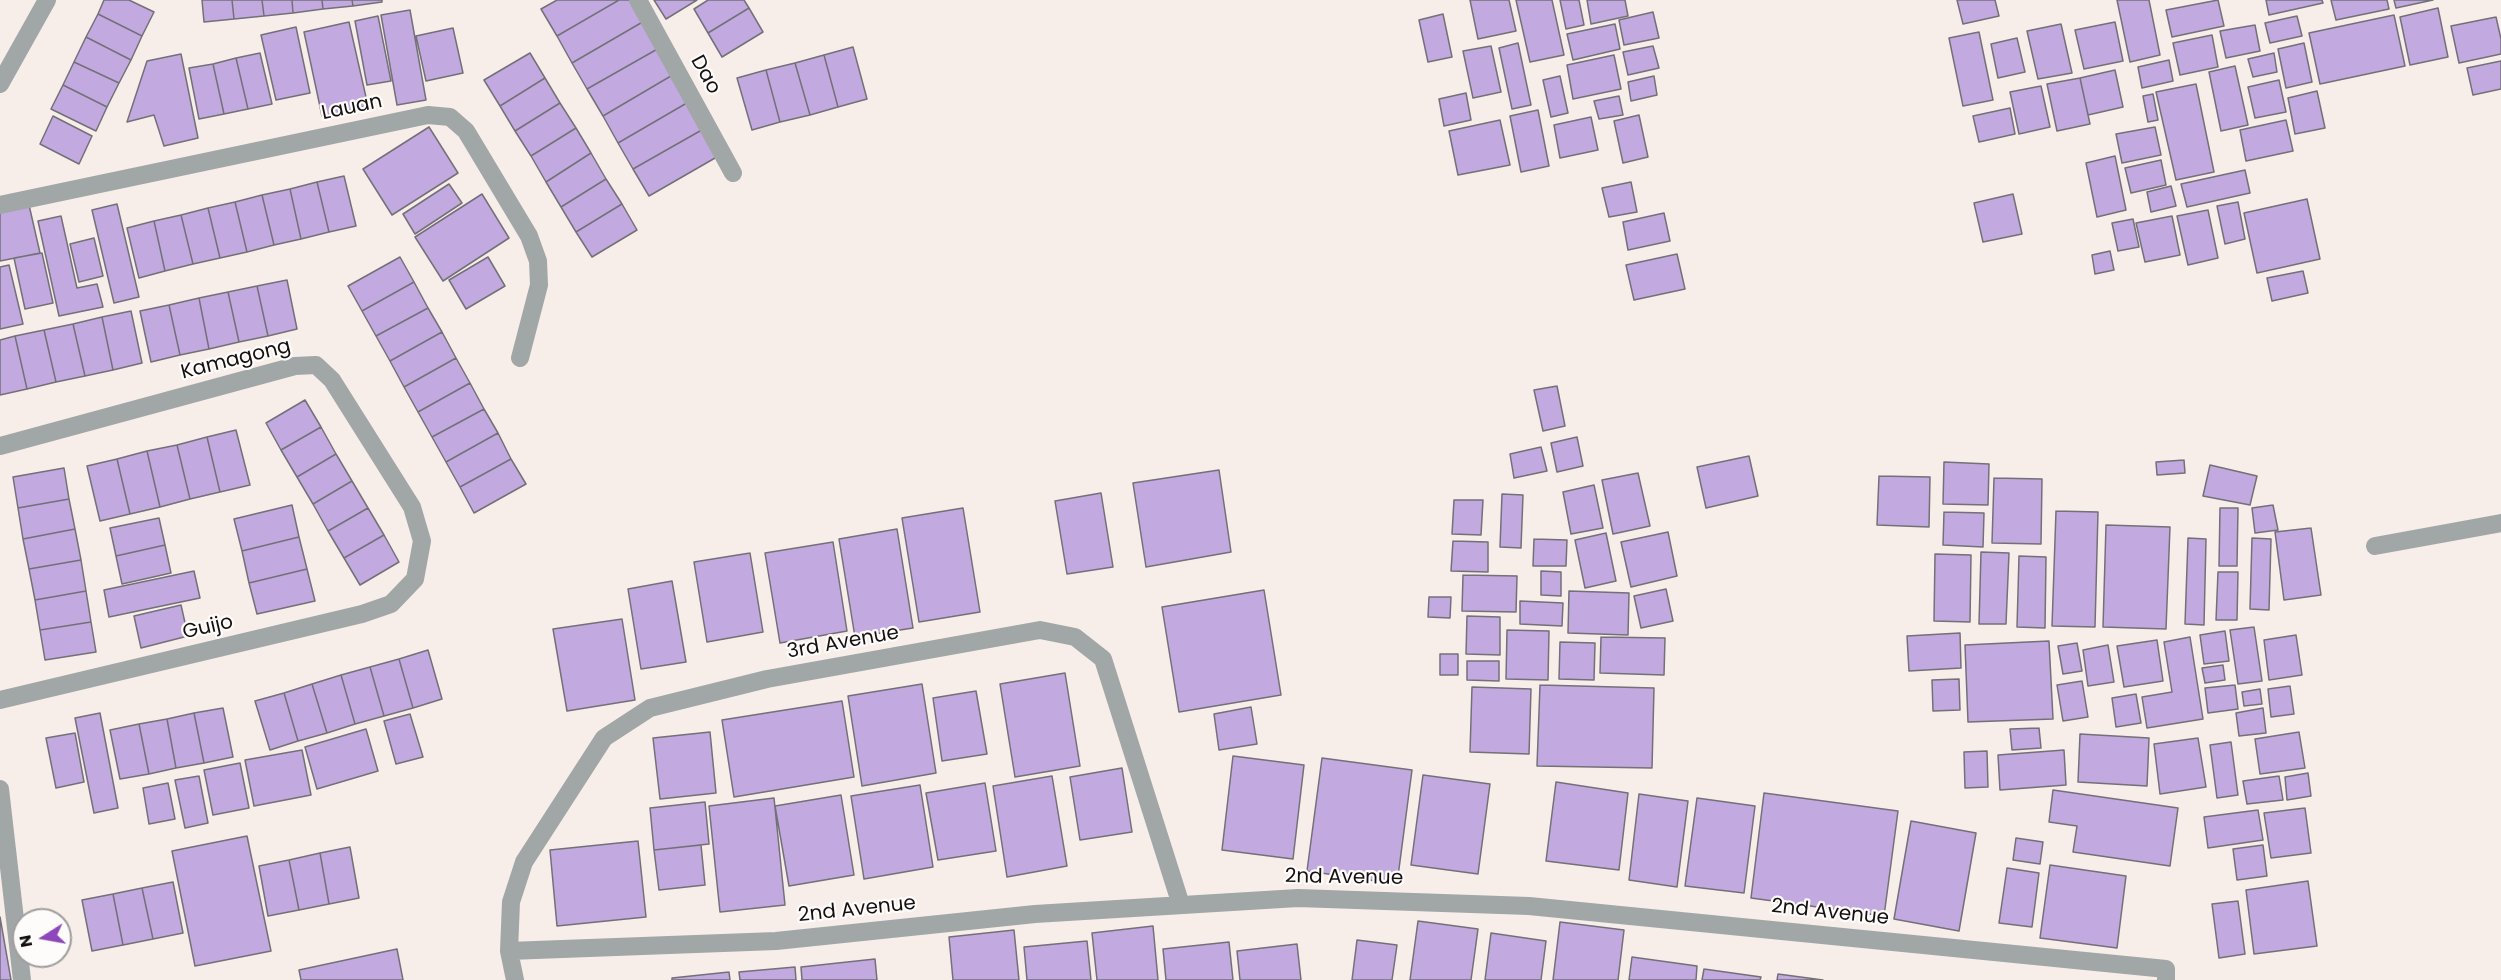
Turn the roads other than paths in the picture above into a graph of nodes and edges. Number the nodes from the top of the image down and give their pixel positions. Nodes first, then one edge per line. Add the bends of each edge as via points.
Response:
1 (47, 0) edge
2 (638, 0) edge
3 (0, 84) edge
4 (733, 172) dead end
5 (0, 205) edge
6 (520, 358) dead end
7 (0, 446) edge
8 (2501, 523) edge
9 (2375, 546) dead end
10 (415, 579) joint
11 (0, 700) edge
12 (0, 789) edge
13 (4, 860) edge
14 (1180, 905) junction
15 (509, 951) junction
16 (22, 980) edge
17 (515, 980) edge
18 (2166, 980) edge

1 - 3 street
2 - 4 street, Dao
5 - 6 street, Lauan via 428,116 450,117 466,131 529,236 538,261 539,285
7 - 10 street, Kamagong via 295,366 316,365 332,380 412,507 422,541
8 - 9 street
10 - 11 street, Guijo via 391,604 362,614
12 - 13 street
13 - 16 street
14 - 15 street, 2nd Avenue via 1035,914 776,941
14 - 15 street, 3rd Avenue via 1103,659 1075,637 1040,630 767,680 650,708 604,738 524,862 511,902
14 - 18 street, 2nd Avenue via 1298,898 1529,906 2166,969
15 - 17 street, 3rd Avenue

